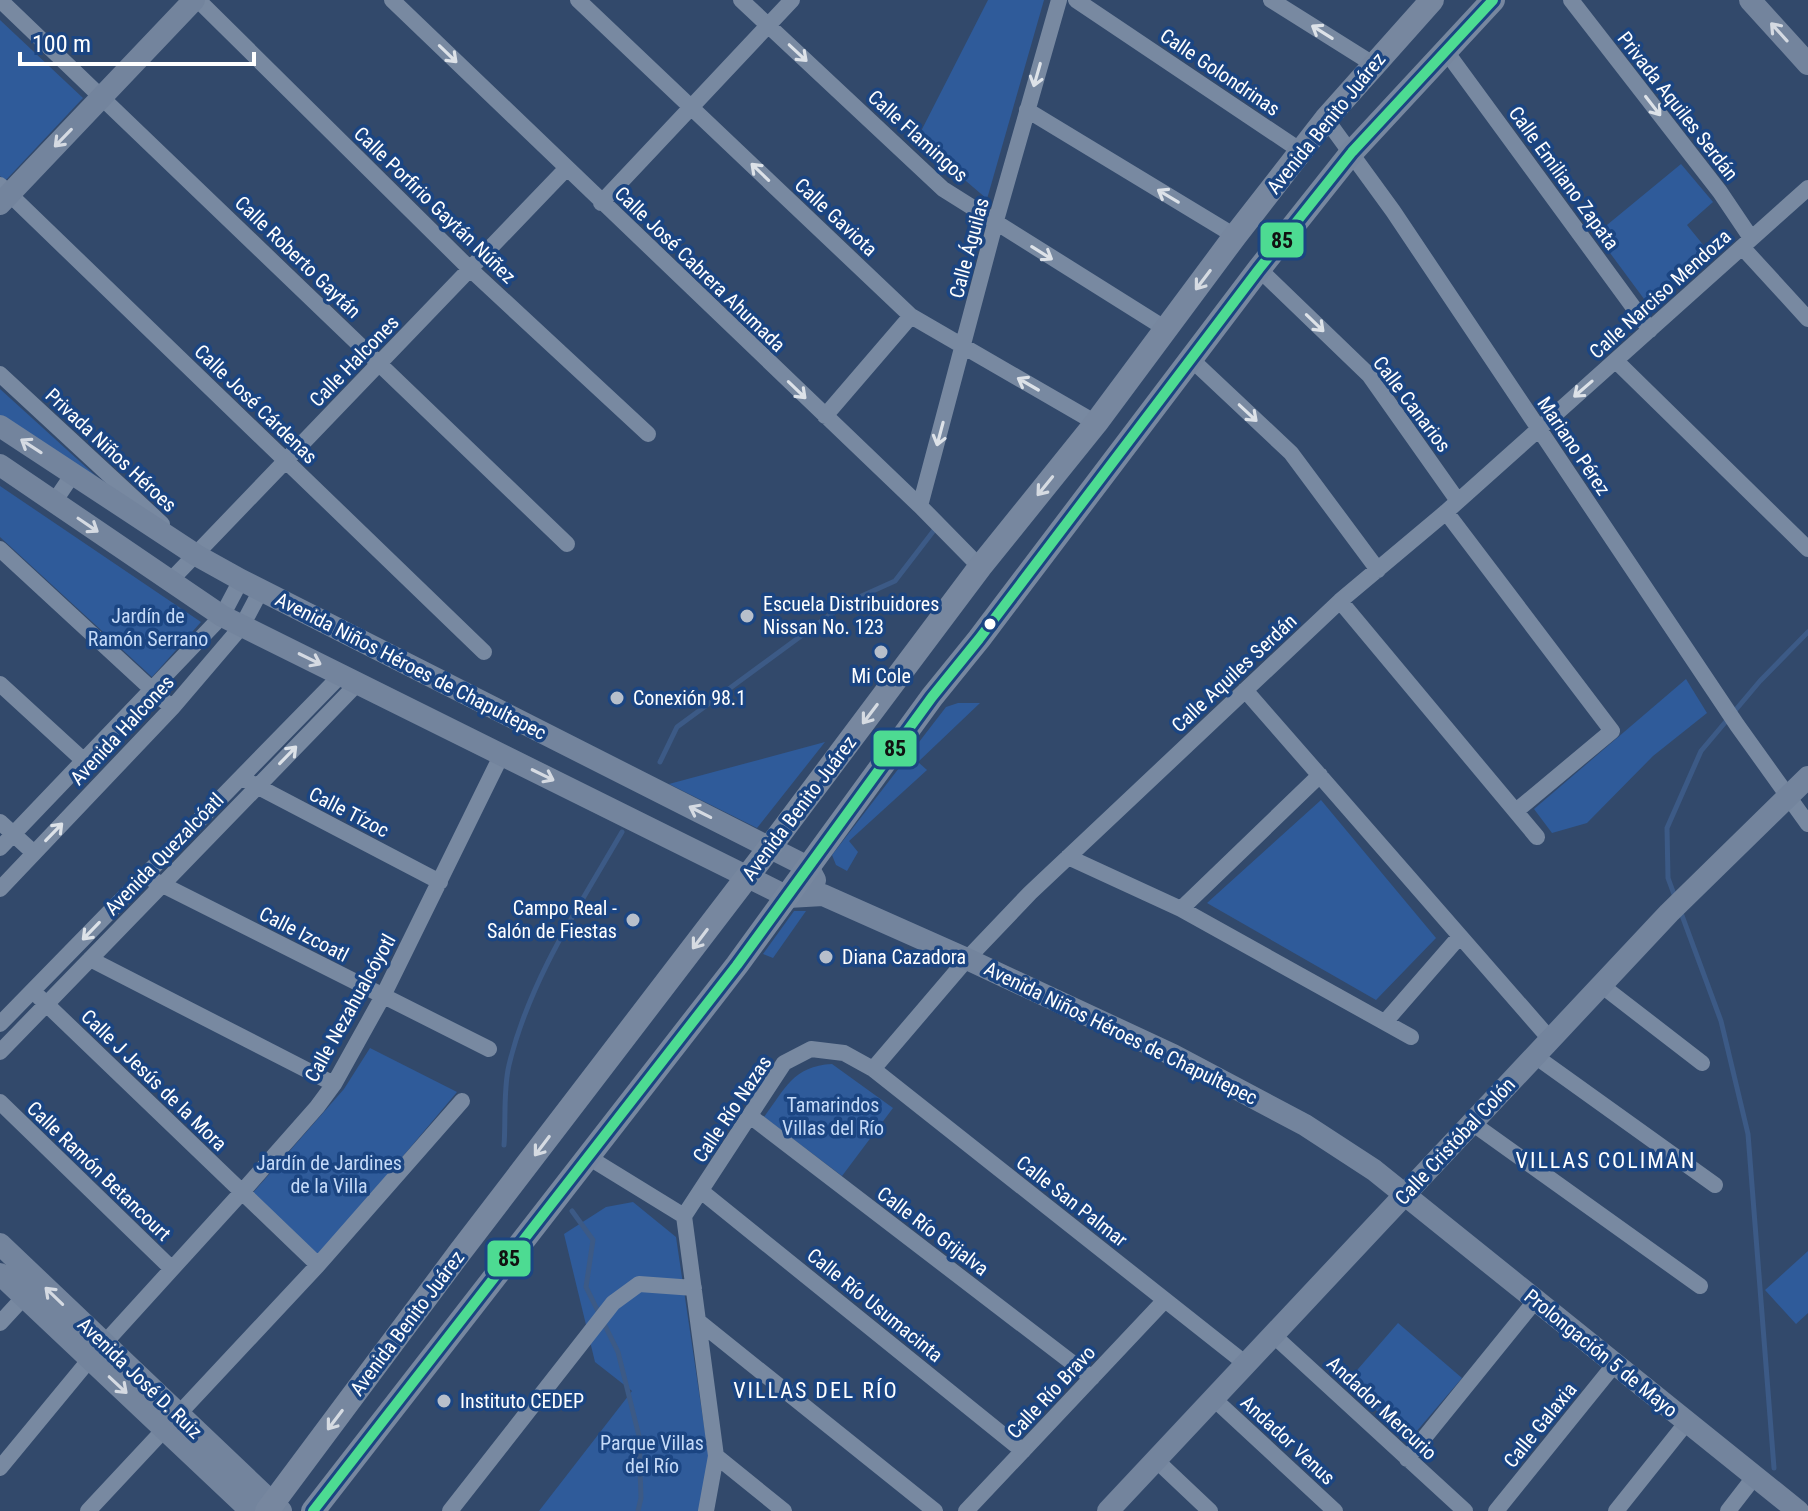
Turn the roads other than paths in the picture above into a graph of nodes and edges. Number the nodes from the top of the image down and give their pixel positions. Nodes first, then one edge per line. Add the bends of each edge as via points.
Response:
1 (0, 0) edge
2 (196, 0) edge
3 (392, 0) edge
4 (578, 0) edge
5 (741, 0) edge
6 (792, 0) edge
7 (1059, 0) edge
8 (1076, 0) edge
9 (1271, 0) edge
10 (1432, 0) edge
11 (1493, 0) edge
12 (1571, 0) edge
13 (1750, 0) edge
14 (768, 25) junction
15 (1445, 50) junction
16 (1373, 64) junction
17 (1808, 64) edge
18 (102, 97) junction
19 (691, 107) junction
20 (1027, 110) junction
21 (1326, 119) junction
22 (1301, 151) junction
23 (1352, 152) junction
24 (566, 169) junction
25 (1808, 188) edge
26 (3, 194) edge
27 (601, 203) junction
28 (995, 224) junction
29 (1235, 236) junction
30 (1747, 242) junction
31 (470, 269) junction
32 (1259, 269) junction
33 (911, 316) junction
34 (1808, 319) edge
35 (1166, 329) junction
36 (1650, 330) junction
37 (963, 346) junction
38 (1191, 359) junction
39 (1616, 361) junction
40 (379, 363) junction
41 (0, 374) edge
42 (825, 416) junction
43 (1096, 423) junction
44 (0, 426) edge
45 (1538, 428) junction
46 (648, 434) dead end
47 (286, 461) junction
48 (0, 465) edge
49 (73, 474) junction
50 (54, 502) junction
51 (920, 506) junction
52 (1452, 507) junction
53 (567, 544) dead end
54 (0, 549) edge
55 (1808, 549) edge
56 (196, 555) junction
57 (980, 567) junction
58 (1378, 570) junction
59 (171, 580) junction
60 (241, 580) junction
61 (261, 590) junction
62 (1340, 601) junction
63 (232, 621) junction
64 (484, 652) dead end
65 (349, 679) junction
66 (0, 684) edge
67 (1245, 690) junction
68 (150, 691) junction
69 (172, 708) junction
70 (502, 754) junction
71 (83, 760) junction
72 (1320, 775) junction
73 (1808, 777) edge
74 (240, 778) junction
75 (257, 787) junction
76 (1788, 796) junction
77 (1516, 811) junction
78 (0, 822) edge
79 (1808, 824) edge
80 (13, 834) junction
81 (1537, 837) dead end
82 (770, 847) junction
83 (0, 848) edge
84 (34, 853) junction
85 (1068, 857) junction
86 (808, 867) junction
87 (145, 876) junction
88 (747, 877) junction
89 (440, 882) junction
90 (162, 885) junction
91 (0, 889) edge
92 (823, 895) junction
93 (788, 897) junction
94 (1181, 909) junction
95 (1460, 936) junction
96 (90, 959) junction
97 (967, 959) junction
98 (1601, 985) junction
99 (32, 991) junction
100 (383, 996) junction
101 (47, 1004) junction
102 (1385, 1022) junction
103 (0, 1024) edge
104 (1411, 1037) dead end
105 (1543, 1047) junction
106 (489, 1049) dead end
107 (0, 1052) edge
108 (1702, 1063) dead end
109 (873, 1069) junction
110 (334, 1084) junction
111 (462, 1101) dead end
112 (0, 1102) edge
113 (750, 1116) junction
114 (1472, 1123) junction
115 (588, 1157) junction
116 (1715, 1185) dead end
117 (701, 1191) junction
118 (242, 1192) junction
119 (1404, 1195) junction
120 (684, 1216) junction
121 (0, 1244) edge
122 (460, 1252) junction
123 (318, 1265) junction
124 (171, 1268) junction
125 (0, 1274) edge
126 (493, 1280) junction
127 (1700, 1286) dead end
128 (694, 1288) junction
129 (24, 1297) junction
130 (1165, 1300) junction
131 (1535, 1301) junction
132 (698, 1321) junction
133 (0, 1323) edge
134 (1273, 1335) junction
135 (98, 1352) junction
136 (1246, 1364) junction
137 (1614, 1365) junction
138 (1092, 1378) junction
139 (1214, 1399) junction
140 (1687, 1422) junction
141 (173, 1423) junction
142 (1023, 1451) junction
143 (716, 1456) junction
144 (1407, 1459) junction
145 (1156, 1460) junction
146 (0, 1468) edge
147 (1755, 1476) junction
148 (268, 1509) edge
149 (88, 1511) edge
150 (313, 1511) edge
151 (450, 1511) edge
152 (706, 1511) edge
153 (784, 1511) edge
154 (935, 1511) edge
155 (966, 1511) edge
156 (1108, 1511) edge
157 (1210, 1511) edge
158 (1335, 1511) edge
159 (1465, 1511) edge
160 (1496, 1511) edge
161 (1616, 1511) edge
162 (1728, 1511) edge
163 (1798, 1511) edge

1 - 18 street, Calle Roberto Gaytán
2 - 18 street
2 - 31 street, Calle Porfirio Gaytán Núñez
3 -> 24 street, Calle José Cabrera Ahumada
4 - 19 street, Calle Gaviota
5 - 14 street, Calle Flamingos
6 - 14 street
7 -> 20 street, Calle Águilas
8 - 22 street, Calle Golondrinas
16 -> 9 street
10 - 16 main road, Avenida Benito Juárez
11 - 15 main road, Avenida Benito Juárez
12 -> 30 street, Privada Aquiles Serdán via 1720,192
17 -> 13 street
14 - 19 street
14 -> 28 street, Calle Flamingos via 943,189
15 - 23 main road, Avenida Benito Juárez
15 - 36 street, Calle Emiliano Zapata
16 - 21 main road, Avenida Benito Juárez
18 -> 26 street
18 - 40 street, Calle Roberto Gaytán
19 - 27 street
33 -> 19 street, Calle Gaviota
20 - 28 street, Calle Águilas
29 -> 20 street
21 - 22 main road, Avenida Benito Juárez
21 - 23 street, Mariano Pérez
22 - 29 main road, Avenida Benito Juárez
23 - 32 main road, Avenida Benito Juárez
23 - 45 street, Mariano Pérez
24 - 27 street, Calle José Cabrera Ahumada
24 - 31 street, Calle Halcones
25 - 30 street, Calle Narciso Mendoza
26 - 47 street, Calle José Cárdenas
27 -> 42 street, Calle José Cabrera Ahumada
28 -> 35 street, Calle Flamingos
28 - 37 street, Calle Águilas
29 -> 35 main road, Avenida Benito Juárez
30 - 34 street, Privada Aquiles Serdán
30 - 36 street, Calle Narciso Mendoza
31 - 40 street, Calle Halcones
31 - 46 street, Calle Porfirio Gaytán Núñez
32 - 38 main road, Avenida Benito Juárez
32 -> 52 street, Calle Canarios via 1369,375
33 - 37 street, Calle Gaviota
33 - 42 street
35 - 43 main road, Avenida Benito Juárez
36 - 39 street, Calle Narciso Mendoza
43 -> 37 street, Calle Gaviota
37 -> 51 street, Calle Águilas
38 -> 58 street via 1291,453
38 - 86 main road, Avenida Benito Juárez
39 -> 45 street, Calle Narciso Mendoza
39 - 55 street
40 - 47 street, Calle Halcones
40 - 53 street, Calle Roberto Gaytán
41 - 56 street, Privada Niños Héroes
42 - 51 street, Calle José Cabrera Ahumada
43 -> 57 main road, Avenida Benito Juárez
49 -> 44 street, Avenida Niños Héroes de Chapultepec
45 - 52 street, Calle Aquiles Serdán
45 - 76 street, Mariano Pérez
47 - 56 street, Calle Halcones
47 - 64 street, Calle José Cárdenas
48 - 50 street, Avenida Niños Héroes de Chapultepec
49 - 50 street
49 - 56 street, Avenida Niños Héroes de Chapultepec
50 -> 59 street, Avenida Niños Héroes de Chapultepec
51 - 57 street, Calle José Cabrera Ahumada
52 - 58 street, Calle Aquiles Serdán
52 - 77 street, Calle Canarios via 1612,731
54 - 68 street
56 - 59 street, Calle Halcones
56 - 60 street, Avenida Niños Héroes de Chapultepec
57 -> 82 main road, Avenida Benito Juárez
58 - 62 street, Calle Aquiles Serdán
59 - 63 street, Avenida Niños Héroes de Chapultepec
60 - 61 street, Avenida Niños Héroes de Chapultepec
60 - 63 street, Avenida Halcones
61 - 63 street, Avenida Halcones
82 -> 61 street, Avenida Niños Héroes de Chapultepec
62 - 67 street, Calle Aquiles Serdán
62 - 77 street
63 -> 65 street, Avenida Niños Héroes de Chapultepec
63 - 68 street, Avenida Halcones
63 - 69 street, Avenida Halcones
65 - 70 street, Avenida Niños Héroes de Chapultepec
65 - 74 street, Avenida Quezalcóatl
75 -> 65 street, Avenida Quezalcóatl
66 - 71 street
67 - 72 street
67 - 85 street, Calle Aquiles Serdán
68 - 69 street
68 - 71 street, Avenida Halcones
84 -> 69 street, Avenida Halcones
70 -> 88 street, Avenida Niños Héroes de Chapultepec
70 - 89 street, Calle Nezahualcóyotl
71 - 80 street, Avenida Halcones
72 - 94 street
72 - 95 street
73 - 76 street, Calle Cristóbal Colón
74 - 75 street, Calle Tízoc
74 - 87 street, Avenida Quezalcóatl
75 - 89 street, Calle Tízoc
75 - 90 street, Avenida Quezalcóatl
76 - 79 street, Mariano Pérez
76 - 98 street, Calle Cristóbal Colón
77 - 81 street
78 - 80 street
80 - 83 street, Avenida Halcones
80 - 84 street
82 - 86 street, Avenida Niños Héroes de Chapultepec
82 - 88 main road, Avenida Benito Juárez
84 - 91 street, Avenida Halcones
85 - 94 street
85 - 97 street, Calle Aquiles Serdán
86 - 92 street
86 - 93 main road, Avenida Benito Juárez
87 - 90 street, Calle Izcoatl
87 -> 99 street, Avenida Quezalcóatl
88 - 93 street, Avenida Niños Héroes de Chapultepec
88 -> 122 main road, Avenida Benito Juárez
89 - 100 street, Calle Nezahualcóyotl
90 - 96 street, Avenida Quezalcóatl
90 - 100 street, Calle Izcoatl
92 - 93 street, Avenida Niños Héroes de Chapultepec
92 - 97 street, Avenida Niños Héroes de Chapultepec
93 - 115 main road, Avenida Benito Juárez
94 - 102 street
95 - 102 street
95 - 105 street
96 - 101 street, Avenida Quezalcóatl
96 - 110 street
97 - 109 street
97 - 119 street, Avenida Niños Héroes de Chapultepec via 1173,1055 1292,1118
98 - 105 street, Calle Cristóbal Colón
98 - 108 street
99 - 101 street, Calle J Jesús de la Mora
99 - 103 street, Avenida Quezalcóatl
100 - 106 street, Calle Izcoatl
100 - 110 street, Calle Nezahualcóyotl
101 - 107 street, Avenida Quezalcóatl
101 - 118 street, Calle J Jesús de la Mora
102 - 104 street
105 - 114 street, Calle Cristóbal Colón
105 - 116 street
109 - 113 street, Calle Río Nazas via 844,1053 811,1049 784,1063
109 - 130 street, Calle San Palmar
110 - 118 street, Calle Nezahualcóyotl
111 - 123 street
112 - 124 street, Calle Ramón Betancourt
113 - 117 street, Calle Río Nazas
113 - 138 street, Calle Río Grijalva
114 - 119 street, Calle Cristóbal Colón
114 - 127 street
115 - 120 street
115 - 126 main road, Avenida Benito Juárez
117 - 120 street, Calle Río Nazas
117 - 142 street, Calle Río Usumacinta
118 - 123 street, Calle J Jesús de la Mora
118 - 124 street, Calle Nezahualcóyotl
119 - 131 street, Prolongación 5 de Mayo
119 - 134 street, Calle Cristóbal Colón
120 - 128 street
135 -> 121 street, Avenida José D. Ruiz
122 - 126 main road
122 -> 148 main road, Avenida Benito Juárez
123 - 141 street
124 - 135 street, Calle Nezahualcóyotl
125 - 129 street, Avenida José D. Ruiz
126 - 150 main road, Avenida Benito Juárez
128 - 132 street
128 - 151 street via 639,1284 613,1303
129 - 133 street
129 - 135 street, Avenida José D. Ruiz
130 - 136 street, Calle San Palmar
130 - 138 street, Calle Río Bravo
131 - 137 street, Prolongación 5 de Mayo
131 - 144 street
132 - 143 street
132 - 154 street
134 - 136 street, Calle Cristóbal Colón
134 - 144 street, Andador Mercurio
135 - 141 street, Avenida José D. Ruiz
135 - 146 street, Calle Nezahualcóyotl
136 - 139 street, Calle Cristóbal Colón
137 - 140 street, Prolongación 5 de Mayo
137 - 160 street, Calle Galaxia
138 - 142 street, Calle Río Bravo
139 - 145 street, Calle Cristóbal Colón
139 - 158 street, Andador Venus
140 - 147 street, Prolongación 5 de Mayo
140 - 161 street
141 - 148 street, Avenida José D. Ruiz
141 - 149 street
142 - 155 street, Calle Río Bravo
143 - 152 street
143 - 153 street
144 - 159 street, Andador Mercurio
145 - 156 street, Calle Cristóbal Colón
145 - 157 street
147 - 162 street
147 - 163 street, Prolongación 5 de Mayo

